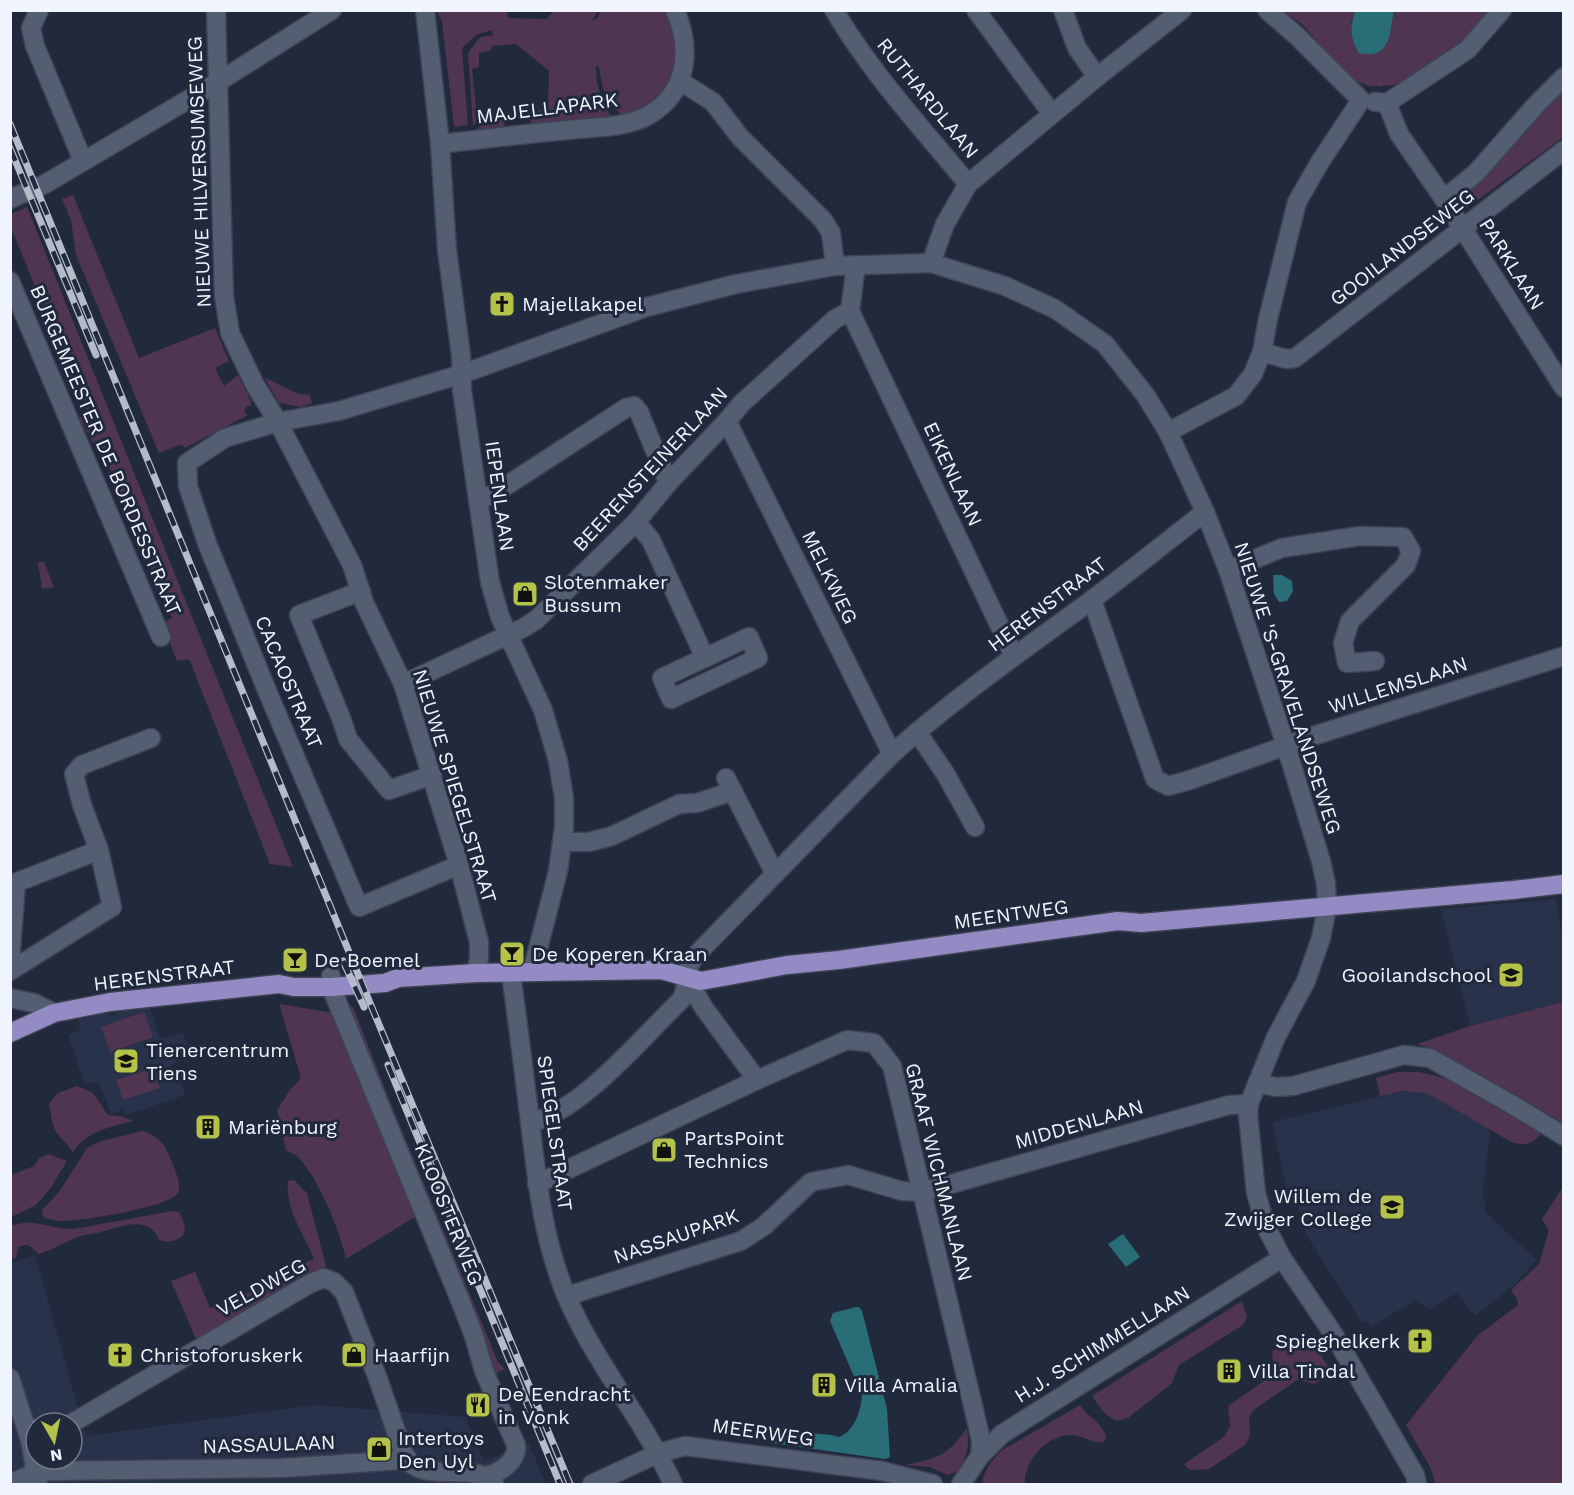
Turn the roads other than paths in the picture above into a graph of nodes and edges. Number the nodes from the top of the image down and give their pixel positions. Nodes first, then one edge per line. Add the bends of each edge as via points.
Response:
1 (39, 10) edge
2 (216, 10) edge
3 (332, 10) edge
4 (425, 10) edge
5 (675, 10) edge
6 (834, 10) edge
7 (976, 10) edge
8 (1063, 10) edge
9 (1182, 10) edge
10 (1267, 10) edge
11 (1502, 10) edge
12 (1097, 77) junction
13 (1563, 77) edge
14 (680, 81) junction
15 (218, 82) junction
16 (1361, 100) junction
17 (1387, 103) junction
18 (1052, 114) junction
19 (440, 144) junction
20 (1563, 150) edge
21 (83, 161) junction
22 (968, 184) junction
23 (10, 199) edge
24 (1444, 199) junction
25 (1462, 228) junction
26 (931, 263) junction
27 (856, 265) junction
28 (835, 266) junction
29 (10, 281) edge
30 (850, 311) junction
31 (1262, 352) junction
32 (462, 374) junction
33 (1563, 388) edge
34 (727, 421) junction
35 (278, 422) junction
36 (1168, 432) junction
37 (669, 481) junction
38 (478, 499) junction
39 (1205, 512) junction
40 (636, 522) junction
41 (1228, 570) junction
42 (361, 591) junction
43 (1092, 600) junction
44 (508, 635) junction
45 (161, 637) dead end
46 (1014, 656) junction
47 (1563, 656) edge
48 (705, 658) junction
49 (1375, 661) dead end
50 (403, 684) junction
51 (917, 732) junction
52 (151, 738) dead end
53 (1286, 746) junction
54 (892, 754) junction
55 (432, 775) junction
56 (975, 827) dead end
57 (562, 842) junction
58 (99, 850) junction
59 (459, 865) junction
60 (775, 874) junction
61 (13, 884) edge
62 (1563, 884) edge
63 (1327, 907) junction
64 (10, 962) edge
65 (10, 971) edge
66 (532, 972) junction
67 (476, 973) junction
68 (511, 974) junction
69 (686, 977) junction
70 (331, 982) junction
71 (10, 998) edge
72 (54, 1013) junction
73 (10, 1033) edge
74 (757, 1080) junction
75 (1257, 1083) junction
76 (1249, 1104) junction
77 (530, 1123) junction
78 (1563, 1136) edge
79 (537, 1184) junction
80 (923, 1192) junction
81 (1282, 1258) junction
82 (567, 1296) junction
83 (10, 1378) edge
84 (24, 1415) edge
85 (84, 1416) edge
86 (659, 1454) junction
87 (980, 1456) junction
88 (410, 1462) junction
89 (152, 1477) edge
90 (38, 1478) edge
91 (496, 1478) edge
92 (10, 1484) edge
93 (592, 1485) edge
94 (673, 1485) edge
95 (933, 1485) edge
96 (961, 1485) edge
97 (1417, 1485) edge

1 - 21 street via 31,28 35,46
2 - 15 street, NIEUWE HILVERSUMSEWEG
3 - 15 street
4 - 19 street, IEPENLAAN
5 - 14 street, MAJELLAPARK via 686,48
6 - 22 street, RUTHARDLAAN via 872,65
7 - 18 street
8 - 12 street via 1077,48
9 - 12 street
10 - 16 street
11 - 17 street via 1467,50
12 - 18 street
13 - 24 street, GOOILANDSEWEG via 1476,173
14 - 19 street, MAJELLAPARK via 668,101 647,116 618,125
14 - 28 street via 713,102 740,137 823,220 831,234
15 - 21 street
15 - 35 street, NIEUWE HILVERSUMSEWEG via 225,296 230,333
16 - 17 street
16 - 31 street via 1297,202
17 - 24 street, PARKLAAN via 1399,134
18 - 22 street
19 - 32 street, IEPENLAAN via 447,250
20 - 25 street, GOOILANDSEWEG
21 - 23 street
22 - 26 street via 945,224
24 - 25 street, PARKLAAN
25 - 31 street, GOOILANDSEWEG via 1295,358
25 - 33 street, PARKLAAN
26 - 27 street
26 - 36 street via 1005,286 1055,309 1105,344 1146,396
27 - 28 street
27 - 30 street
28 - 32 street via 735,284 647,307
29 - 45 street, BURGEMEESTER DE BORDESSTRAAT
30 - 34 street, BEERENSTEINERLAAN via 790,358
30 - 46 street, EIKENLAAN
31 - 36 street via 1253,374 1236,396
32 - 35 street via 339,411
32 - 38 street, IEPENLAAN
34 - 37 street, BEERENSTEINERLAAN
34 - 54 street, MELKWEG
35 - 42 street, NIEUWE SPIEGELSTRAAT via 352,565
35 - 59 street, CACAOSTRAAT via 225,438 187,464 188,486 207,543 268,693 360,907
36 - 39 street, NIEUWE 'S-GRAVELANDSEWEG
37 - 38 street via 634,406 492,495
37 - 40 street, BEERENSTEINERLAAN
38 - 44 street, IEPENLAAN via 490,582
39 - 41 street, NIEUWE 'S-GRAVELANDSEWEG
39 - 43 street, HERENSTRAAT
40 - 44 street, BEERENSTEINERLAAN via 536,620
40 - 48 street via 651,540
41 - 49 street via 1282,548 1360,536 1403,537 1411,551 1406,565 1350,621 1344,643 1347,663
41 - 53 street, NIEUWE 'S-GRAVELANDSEWEG
42 - 50 street, NIEUWE SPIEGELSTRAAT
42 - 55 street via 299,615 348,738 389,790
43 - 46 street, HERENSTRAAT
43 - 53 street, WILLEMSLAAN via 1155,780 1168,786
44 - 50 street, BEERENSTEINERLAAN
44 - 57 street, IEPENLAAN via 543,710 558,761 564,798
46 - 51 street, HERENSTRAAT
47 - 53 street, WILLEMSLAAN
48 - 48 street via 662,678 671,699 758,658 749,637
50 - 55 street, NIEUWE SPIEGELSTRAAT
51 - 54 street, HERENSTRAAT
51 - 56 street
52 - 58 street via 82,765 74,774
53 - 63 street, NIEUWE 'S-GRAVELANDSEWEG via 1321,861
54 - 60 street, HERENSTRAAT
55 - 59 street, NIEUWE SPIEGELSTRAAT
57 - 60 street via 589,842 612,836 679,804 697,803 729,784
57 - 66 street, IEPENLAAN
58 - 61 street
58 - 65 street via 112,907
59 - 67 street, NIEUWE SPIEGELSTRAAT via 479,942
60 - 69 street, HERENSTRAAT via 696,955
61 - 64 street
62 - 63 main road, MEENTWEG
63 - 69 main road, MEENTWEG via 1141,923 1118,921 787,965 701,981
63 - 75 street, NIEUWE 'S-GRAVELANDSEWEG via 1306,981
66 - 68 main road, HERENSTRAAT
66 - 69 main road, HERENSTRAAT via 660,970
67 - 68 main road, HERENSTRAAT
67 - 70 main road, HERENSTRAAT via 398,978 383,972
68 - 77 street, SPIEGELSTRAAT
69 - 74 street
69 - 77 street via 682,999 601,1079 545,1120
70 - 72 main road, HERENSTRAAT via 288,980
70 - 91 street, KLOOSTERWEG via 516,1445 513,1459
71 - 72 street via 34,1003
72 - 73 main road, HERENSTRAAT
74 - 79 street, GRAAF WICHMANLAAN
74 - 80 street, GRAAF WICHMANLAAN via 847,1040 874,1043 892,1066
75 - 76 street, NIEUWE 'S-GRAVELANDSEWEG
75 - 78 street via 1293,1086 1404,1055 1430,1058
76 - 80 street, MIDDENLAAN via 1229,1105
76 - 81 street, NIEUWE 'S-GRAVELANDSEWEG via 1256,1193 1266,1227
77 - 79 street, SPIEGELSTRAAT
79 - 82 street, SPIEGELSTRAAT via 547,1242
80 - 82 street, NASSAUPARK via 902,1191 848,1175 811,1182 764,1226 741,1241
80 - 87 street, GRAAF WICHMANLAAN via 978,1427
81 - 87 street, H.J. SCHIMMELLAAN via 1002,1434
81 - 97 street, NIEUWE 'S-GRAVELANDSEWEG via 1334,1335 1415,1475
82 - 86 street
83 - 84 street
85 - 88 street, VELDWEG via 311,1282 324,1278 344,1293
86 - 93 street, MEERWEG
86 - 94 street
86 - 95 street, MEERWEG via 698,1446 882,1471
87 - 96 street, H.J. SCHIMMELLAAN
88 - 89 street, NASSAULAAN
88 - 91 street, NASSAULAAN via 420,1469
89 - 90 street, NASSAULAAN
90 - 92 street

